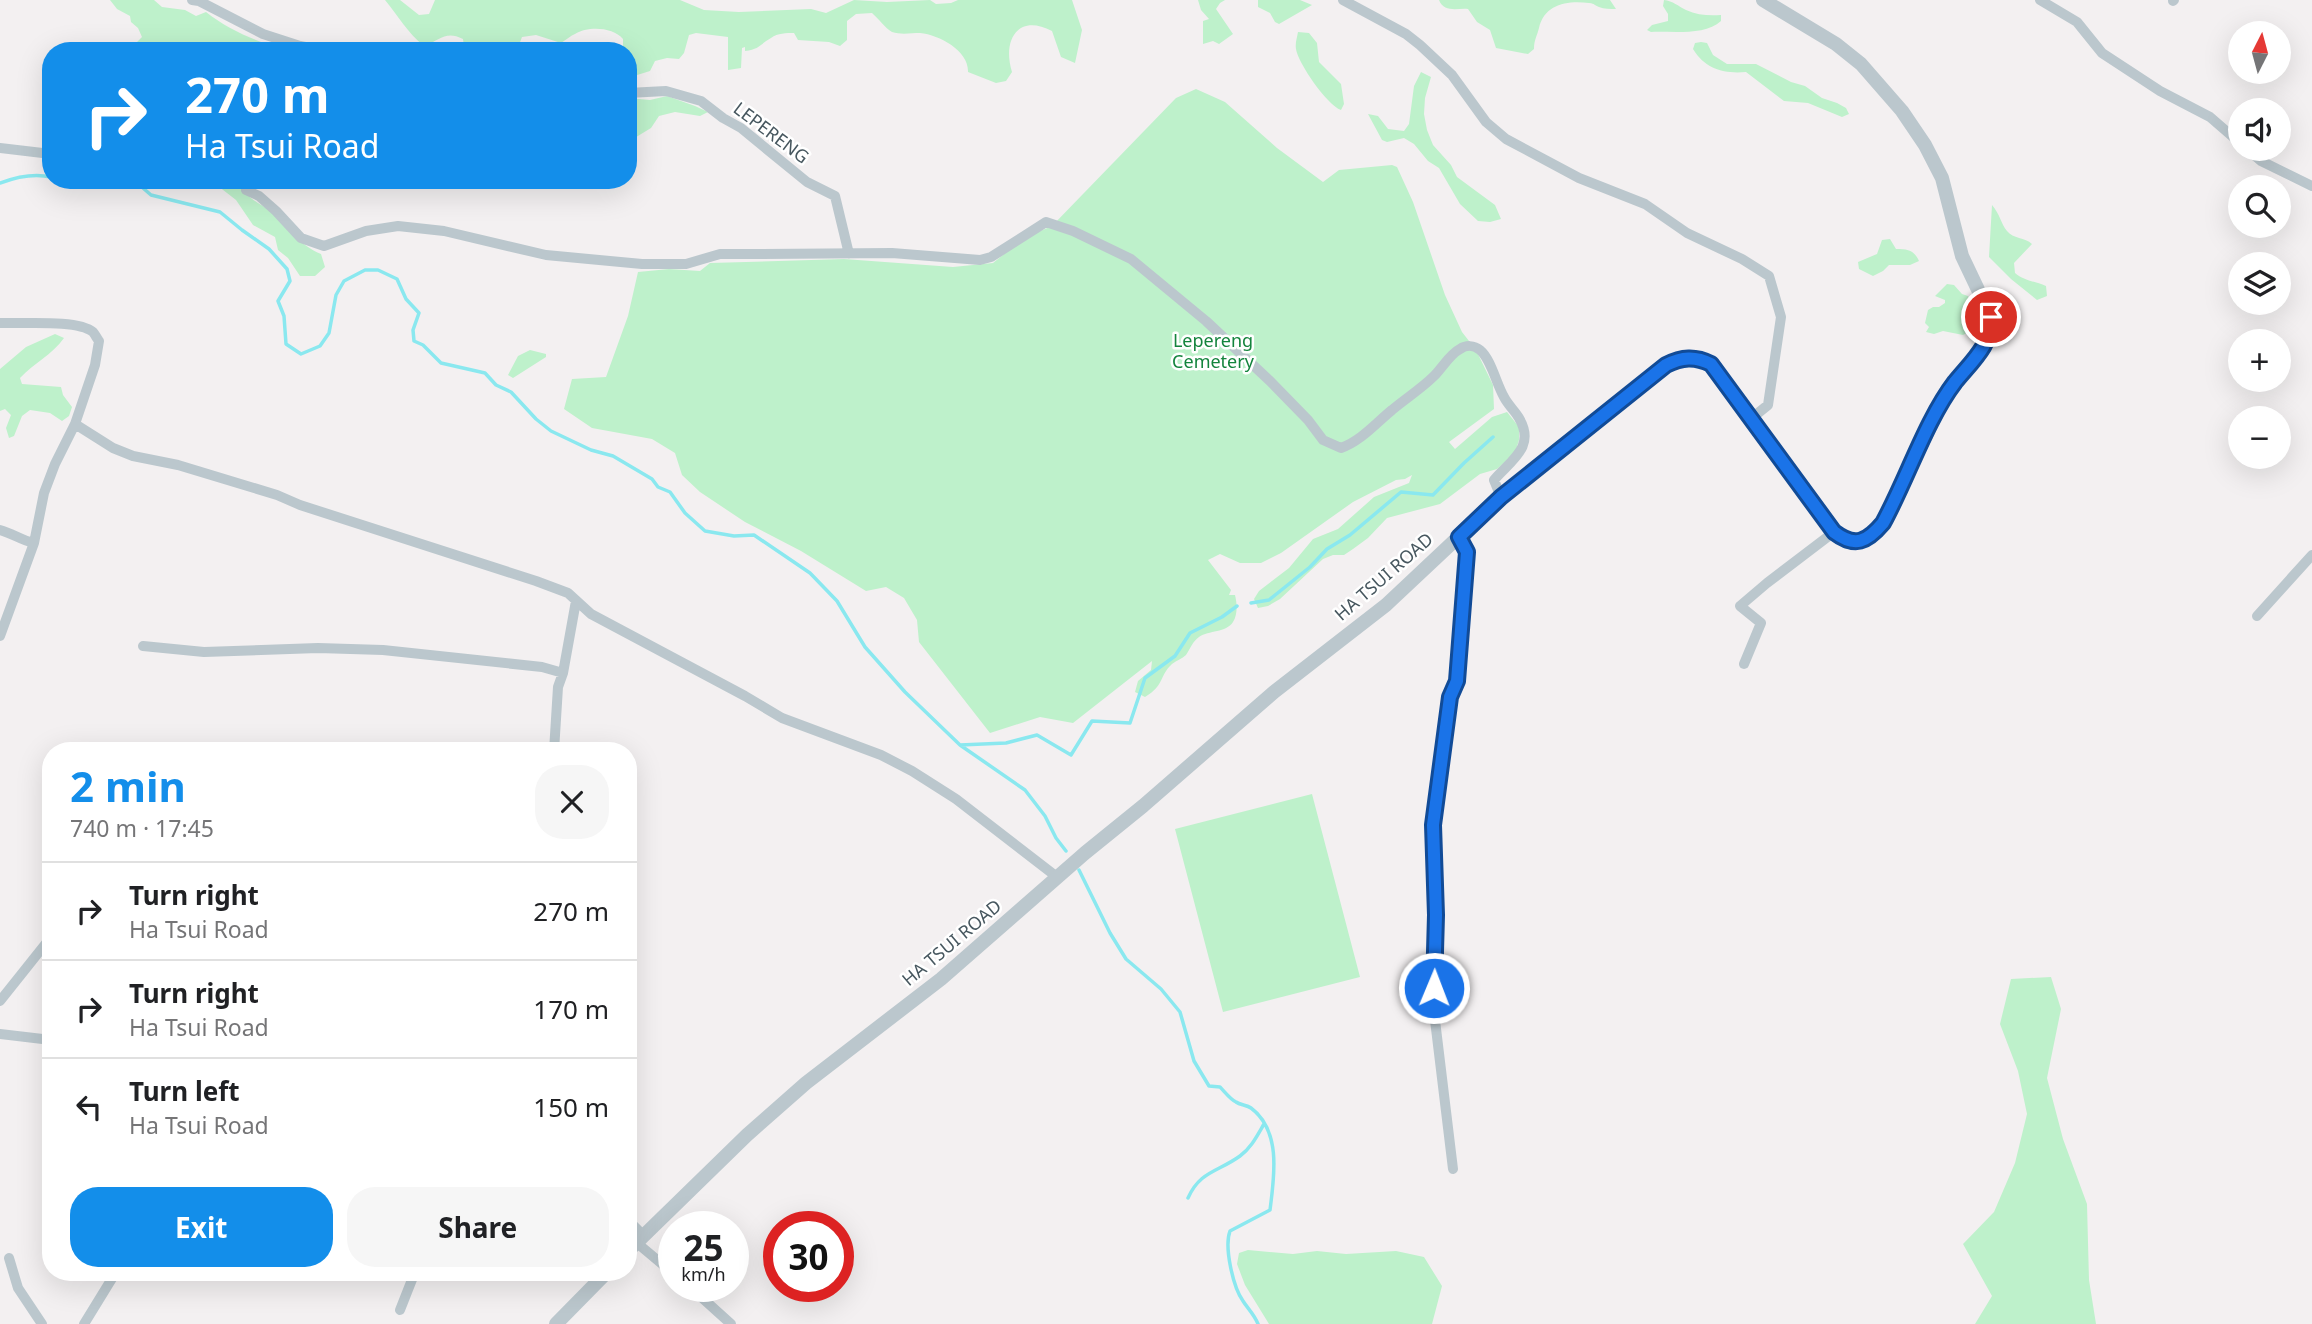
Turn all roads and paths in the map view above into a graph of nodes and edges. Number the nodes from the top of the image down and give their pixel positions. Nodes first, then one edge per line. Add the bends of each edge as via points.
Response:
1 (192, 0) edge
2 (1343, 0) edge
3 (1763, 0) edge
4 (2040, 0) edge
5 (288, 42) edge
6 (637, 93) edge
7 (2228, 133) edge
8 (0, 148) edge
9 (42, 153) edge
10 (2263, 161) edge
11 (2312, 186) edge
12 (246, 190) dead end
13 (849, 254) junction
14 (0, 323) edge
15 (1752, 418) junction
16 (75, 424) junction
17 (1501, 497) junction
18 (0, 530) edge
19 (1834, 532) junction
20 (1459, 537) junction
21 (34, 543) junction
22 (2312, 555) edge
23 (576, 601) junction
24 (2257, 616) dead end
25 (0, 636) edge
26 (143, 646) dead end
27 (1744, 664) dead end
28 (563, 673) junction
29 (555, 742) edge
30 (1057, 877) junction
31 (42, 948) edge
32 (0, 1000) edge
33 (0, 1034) edge
34 (42, 1039) edge
35 (1453, 1168) dead end
36 (637, 1242) edge
37 (637, 1244) edge
38 (9, 1258) dead end
39 (658, 1261) edge
40 (111, 1281) edge
41 (411, 1281) edge
42 (598, 1281) edge
43 (707, 1302) edge
44 (400, 1310) dead end
45 (42, 1324) edge
46 (84, 1324) edge
47 (556, 1324) edge
48 (731, 1324) edge

1 - 5 street
2 - 15 street via 1420,45 1506,139 1579,178 1645,204 1687,233 1769,276 1781,317 1768,405
3 - 19 street via 1836,44 1861,64 1902,111 1942,178 1962,256 1991,317 1989,339 1939,409 1883,523 1861,541 1847,542
4 - 7 street via 2077,22 2102,53 2210,117
6 - 13 street, LEPERENG via 666,91 701,100 807,182 835,196
8 - 9 street
10 - 11 street
12 - 13 street via 259,196 301,238 324,246 366,231 398,226 444,231 546,255 642,264 686,264 720,254
13 - 17 street via 980,260 1046,222 1073,231 1131,259 1270,381 1324,440 1341,448 1375,426 1460,349 1478,348 1508,406 1525,428 1522,450 1494,480
14 - 16 street via 64,323 94,332 99,341 95,365
15 - 17 street, HA TSUI ROAD via 1711,364 1680,358
15 - 19 street, HA TSUI ROAD
16 - 21 street via 44,493
16 - 23 street via 113,449 277,495 536,580
17 - 20 street, HA TSUI ROAD
18 - 21 street
19 - 27 street via 1740,606 1761,623
20 - 30 street, HA TSUI ROAD via 1385,605 1274,692
20 - 35 street via 1467,552 1457,681 1450,697 1433,825 1434,1012
21 - 25 street
22 - 24 street
23 - 28 street
23 - 30 street via 600,620 782,718 912,771
26 - 28 street via 204,652 383,650
28 - 29 street
30 - 36 street, HA TSUI ROAD via 941,979 806,1083
31 - 32 street
33 - 34 street
37 - 39 street
38 - 45 street via 18,1288
40 - 46 street
41 - 44 street
42 - 47 street
43 - 48 street

